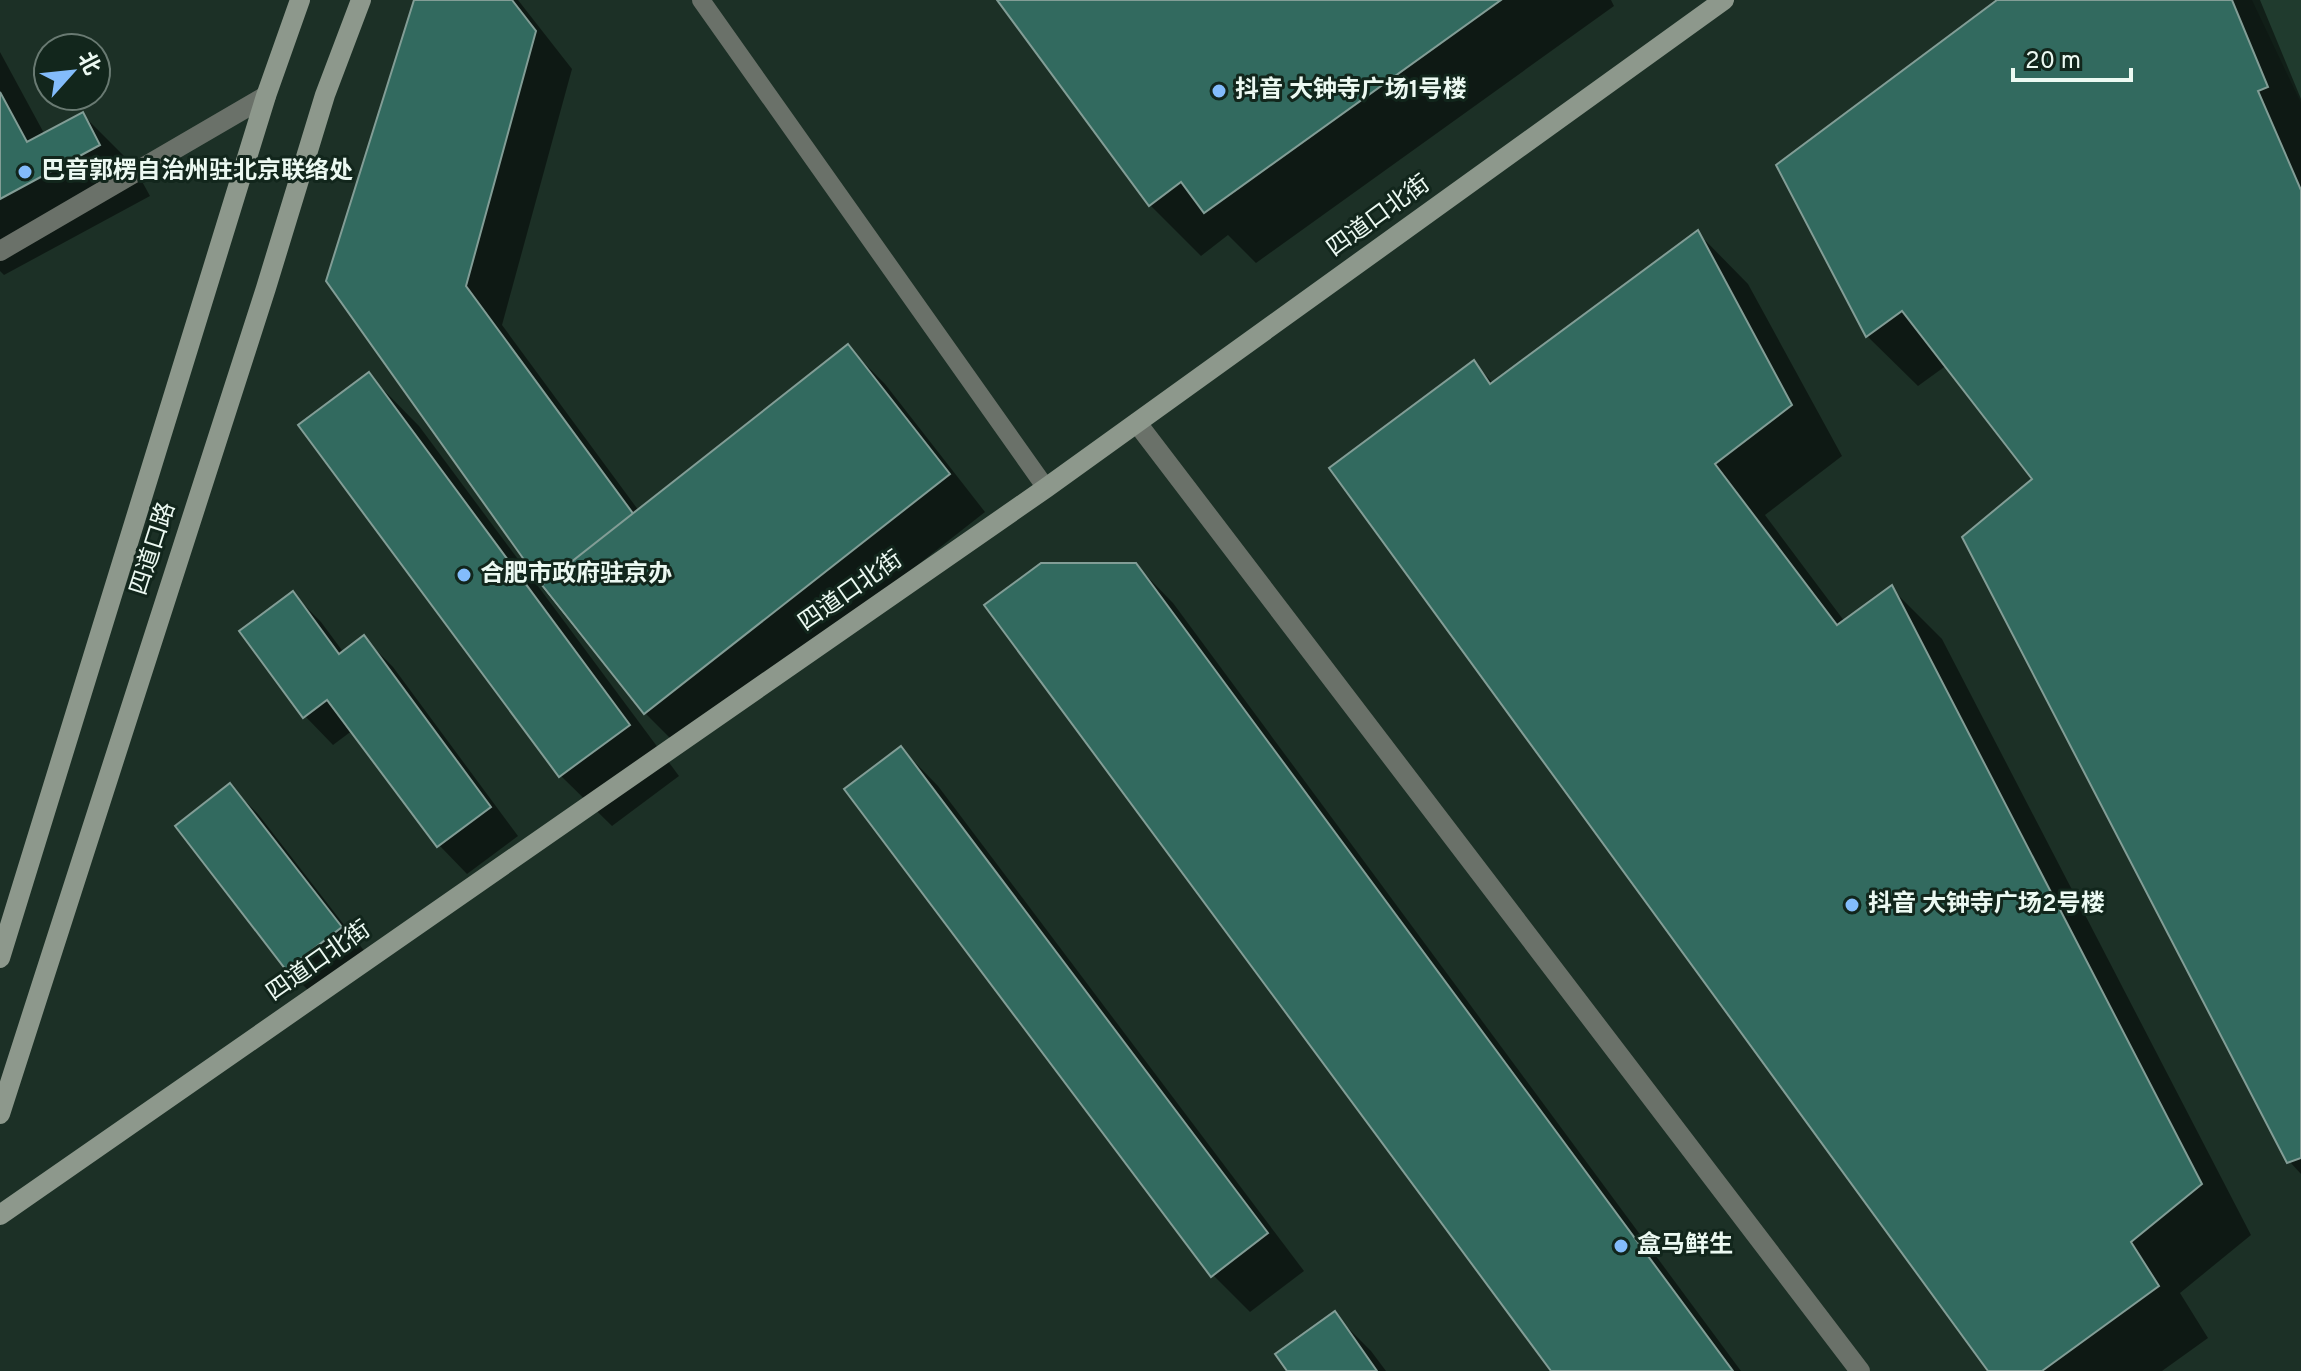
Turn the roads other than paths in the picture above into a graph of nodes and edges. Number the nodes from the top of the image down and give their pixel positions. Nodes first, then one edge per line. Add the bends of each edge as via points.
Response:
1 (300, 0) edge
2 (361, 0) edge
3 (701, 0) edge
4 (1724, 0) edge
5 (266, 96) junction
6 (0, 251) edge
7 (1137, 423) junction
8 (1046, 488) junction
9 (0, 958) edge
10 (0, 1114) edge
11 (0, 1215) edge
12 (1860, 1371) edge

1 - 5 street, 四道口路
2 - 10 street, 四道口路 via 325,95
3 - 8 lane
4 - 7 street, 四道口北街
5 - 6 street
5 - 9 street, 四道口路
7 - 8 street, 四道口北街
7 - 12 street
8 - 11 street, 四道口北街

